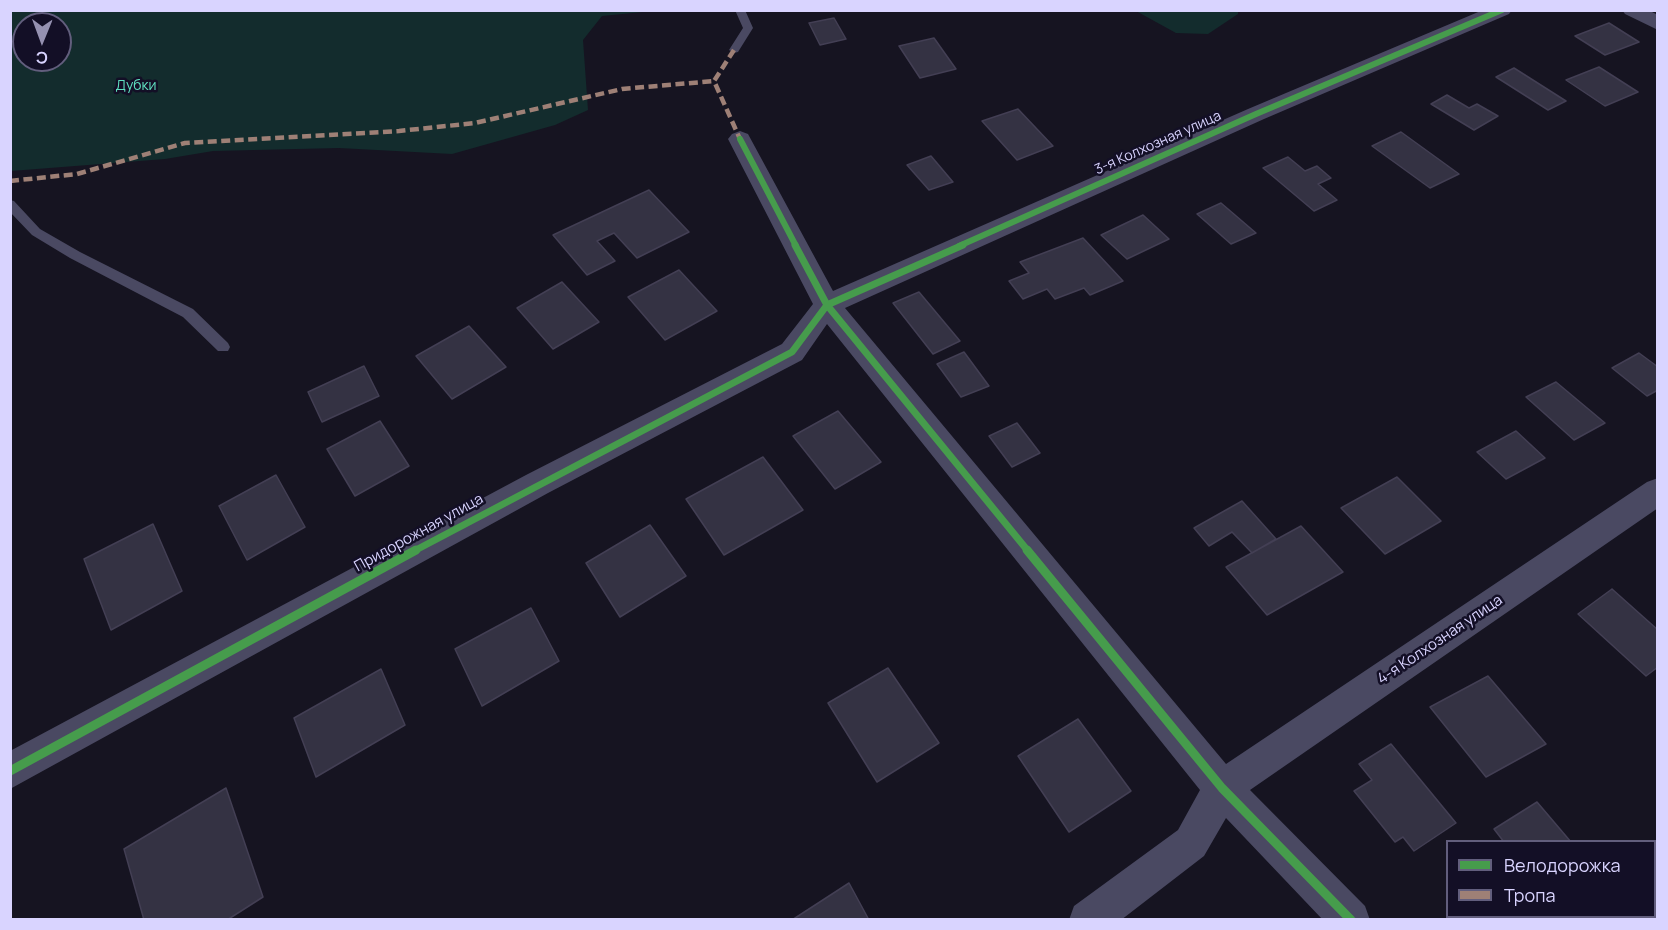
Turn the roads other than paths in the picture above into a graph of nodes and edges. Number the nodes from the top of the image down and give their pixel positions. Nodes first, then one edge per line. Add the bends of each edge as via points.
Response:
1 (740, 10) edge
2 (1502, 10) edge
3 (1632, 10) edge
4 (1658, 24) edge
5 (734, 50) dead end
6 (740, 139) dead end
7 (10, 204) edge
8 (827, 305) junction
9 (223, 347) dead end
10 (1658, 491) edge
11 (10, 771) edge
12 (1222, 788) junction
13 (1088, 920) edge
14 (1351, 920) edge

1 - 5 lane via 748,28
2 - 8 street, 3-я Колхозная улица via 1256,114
3 - 4 street
6 - 8 street
7 - 9 lane via 36,232 188,313
8 - 11 street, Придорожная улица via 792,352 537,484
8 - 12 street
10 - 12 street, 4-я Колхозная улица
12 - 13 street via 1191,843
12 - 14 street

